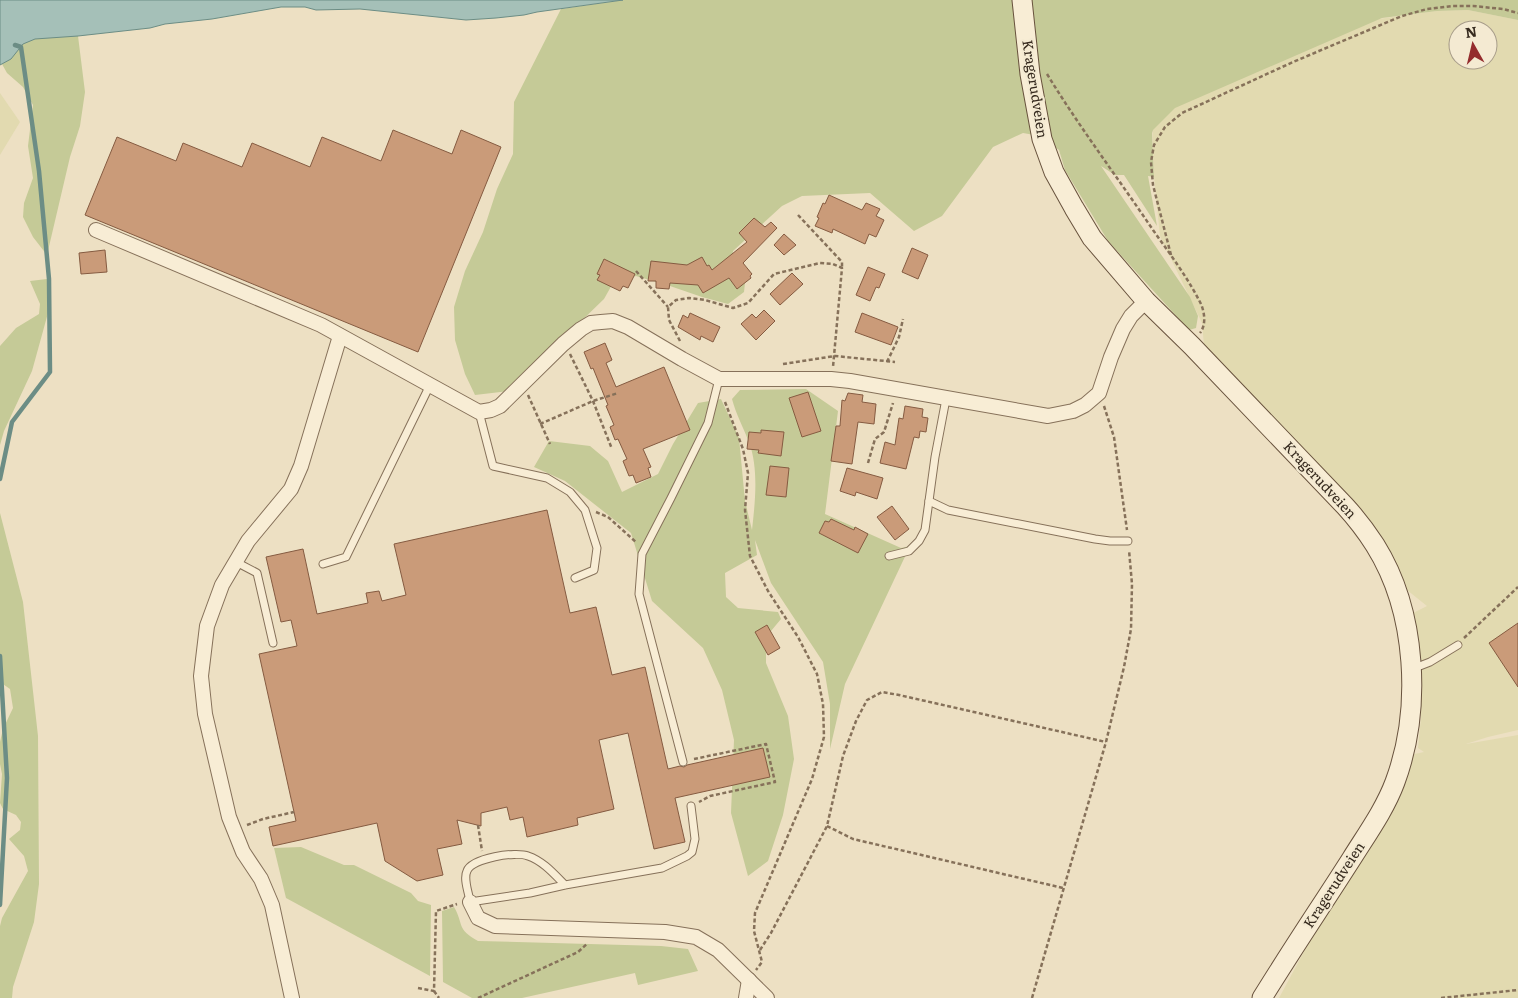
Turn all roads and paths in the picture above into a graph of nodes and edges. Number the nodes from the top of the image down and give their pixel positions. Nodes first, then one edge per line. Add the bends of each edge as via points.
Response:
1 (1023, 8) edge
2 (1518, 13) edge
3 (1045, 71) dead end
4 (798, 216) dead end
5 (96, 230) dead end
6 (1171, 255) junction
7 (842, 268) junction
8 (636, 271) dead end
9 (1146, 301) junction
10 (668, 307) junction
11 (903, 319) dead end
12 (340, 336) junction
13 (563, 344) junction
14 (1192, 346) junction
15 (835, 356) junction
16 (682, 359) junction
17 (887, 362) junction
18 (895, 362) dead end
19 (782, 364) dead end
20 (724, 379) junction
21 (831, 379) junction
22 (523, 384) junction
23 (430, 385) junction
24 (897, 390) junction
25 (618, 393) dead end
26 (1100, 393) junction
27 (946, 399) junction
28 (592, 401) junction
29 (479, 412) junction
30 (540, 424) junction
31 (550, 444) dead end
32 (612, 449) dead end
33 (868, 463) dead end
34 (929, 501) junction
35 (584, 510) junction
36 (1128, 540) junction
37 (644, 549) junction
38 (889, 556) dead end
39 (236, 562) junction
40 (323, 564) dead end
41 (575, 578) dead end
42 (1518, 587) edge
43 (273, 643) dead end
44 (1458, 645) joint
45 (1412, 669) junction
46 (1106, 742) junction
47 (683, 762) joint
48 (691, 806) joint
49 (294, 812) dead end
50 (478, 825) dead end
51 (827, 826) junction
52 (234, 830) junction
53 (483, 860) junction
54 (565, 885) junction
55 (1063, 888) junction
56 (470, 902) junction
57 (590, 929) junction
58 (760, 950) junction
59 (749, 980) junction
60 (418, 988) dead end
61 (434, 990) junction
62 (1518, 990) edge
63 (292, 998) edge
64 (439, 998) edge
65 (478, 998) edge
66 (746, 998) edge
67 (766, 998) edge
68 (1032, 998) edge
69 (1262, 998) edge
70 (1441, 998) edge

1 - 9 main road, Kragerudveien via 1030,74 1042,139 1054,172 1092,238
2 - 6 path via 1453,6 1402,16 1182,113 1165,127 1154,145 1151,162
3 - 6 path
4 - 7 path via 842,262
5 - 12 street via 321,325
6 - 14 path via 1201,306 1204,317 1204,328
7 - 10 path via 820,263 774,274 748,303 733,308 689,298 676,300
7 - 15 path
8 - 10 path
9 - 14 main road, Kragerudveien
9 - 26 street via 1123,329
10 - 16 path via 669,320 683,348
11 - 17 path via 899,338
12 - 23 street
12 - 39 street via 301,466 291,489 248,541
13 - 16 street via 591,323 613,322 628,327
13 - 22 street
13 - 28 path via 572,356
14 - 45 main road, Kragerudveien via 1364,528 1393,582 1409,639
15 - 17 path
15 - 19 path
15 - 21 path
16 - 20 street
17 - 18 path
20 - 21 street
20 - 37 lane via 708,423
20 - 58 path via 725,401 743,449 748,473 744,510 750,556 817,674 823,704 824,738 812,779 755,913 754,931
21 - 24 street
22 - 29 street via 500,406
22 - 30 path
23 - 29 street
23 - 40 lane via 346,557
24 - 27 street
24 - 33 path via 884,432 875,439
25 - 28 path
26 - 27 street via 1073,411 1048,416
26 - 36 path via 1114,436
27 - 34 lane
28 - 30 path
28 - 32 path
29 - 35 lane via 493,466 547,478 570,492
30 - 31 path
34 - 36 lane via 948,510 1095,539
34 - 38 lane via 927,523 919,541 909,550
35 - 37 path via 608,517
35 - 41 lane via 597,548 594,570
36 - 46 path via 1132,584 1131,629
37 - 47 lane via 639,594
39 - 43 lane via 257,573
39 - 52 street via 222,585 207,626 201,676 205,714
42 - 44 path
44 - 45 lane
45 - 69 main road, Kragerudveien via 1411,713 1403,758 1394,784 1377,817
46 - 51 path via 882,692 867,700 856,721 843,756
46 - 55 path
47 - 48 path via 766,744 775,782 710,796
48 - 54 lane via 695,839 692,852 687,856 662,868
49 - 52 path
50 - 53 path
51 - 55 path via 854,839
51 - 58 path
52 - 63 street via 272,905
53 - 54 lane via 514,853 529,856 549,868
53 - 56 lane via 467,871
54 - 56 lane
55 - 68 path
56 - 57 street via 478,918 495,926
56 - 61 path via 436,911
57 - 59 street via 665,932 696,937 718,950
57 - 65 path via 590,941 578,952
58 - 59 path via 762,962
59 - 66 street
59 - 67 street
60 - 61 path
61 - 64 path
62 - 70 path

